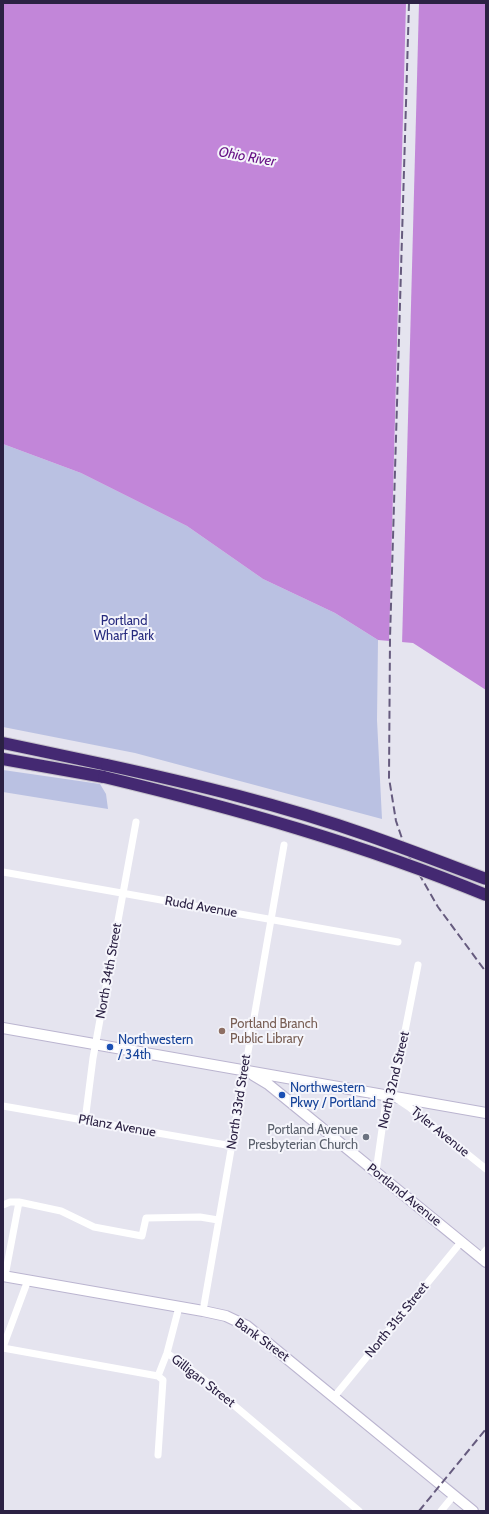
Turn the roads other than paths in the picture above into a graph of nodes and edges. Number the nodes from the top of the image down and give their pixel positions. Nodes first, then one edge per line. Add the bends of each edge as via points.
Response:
1 (3, 745) edge
2 (3, 759) edge
3 (136, 822) dead end
4 (284, 846) dead end
5 (3, 872) edge
6 (486, 879) edge
7 (124, 893) junction
8 (486, 895) edge
9 (271, 919) junction
10 (398, 942) dead end
11 (418, 964) dead end
12 (3, 1028) edge
13 (95, 1044) junction
14 (246, 1071) junction
15 (392, 1097) junction
16 (3, 1106) edge
17 (486, 1113) edge
18 (85, 1121) junction
19 (232, 1146) junction
20 (486, 1169) edge
21 (376, 1172) junction
22 (19, 1202) junction
23 (3, 1204) edge
24 (218, 1220) junction
25 (461, 1242) junction
26 (484, 1256) edge
27 (4, 1276) edge
28 (28, 1280) junction
29 (179, 1307) junction
30 (203, 1311) junction
31 (3, 1348) edge
32 (167, 1353) junction
33 (158, 1376) junction
34 (334, 1397) junction
35 (158, 1455) dead end
36 (454, 1495) junction
37 (359, 1511) edge
38 (441, 1511) edge
39 (473, 1511) edge

1 - 6 highway, bridge via 107,765 218,791 366,834
2 - 8 highway, bridge via 104,777 274,820 381,855
3 - 7 street, North 34th Street
4 - 9 street, North 33rd Street
5 - 7 street, Rudd Avenue
7 - 9 street, Rudd Avenue
7 - 13 street, North 34th Street
9 - 10 street, Rudd Avenue
9 - 14 street, North 33rd Street
11 - 15 street, North 32nd Street
12 - 13 street
13 - 14 street
13 - 18 street, North 34th Street
14 - 15 street
14 - 19 street, North 33rd Street
14 - 21 street, Portland Avenue via 268,1084
15 - 17 street
15 - 20 street, Tyler Avenue via 409,1107
15 - 21 street, North 32nd Street via 386,1108
16 - 18 street, Pflanz Avenue
18 - 19 street, Pflanz Avenue
19 - 24 street, North 33rd Street
21 - 25 street, Portland Avenue
22 - 23 street
22 - 24 street via 61,1211 94,1227 142,1236 146,1218 200,1217
22 - 27 street
24 - 30 street, North 33rd Street
25 - 26 street, Portland Avenue
25 - 34 street, North 31st Street
27 - 28 street, Bank Street
28 - 29 street, Bank Street
28 - 31 street
29 - 30 street, Bank Street
29 - 32 street
30 - 34 street, Bank Street via 226,1316 247,1326
31 - 33 street, Gilligan Street
32 - 33 street, Gilligan Street
32 - 37 street, Gilligan Street via 197,1374
33 - 35 street via 163,1380
34 - 36 street, Bank Street
36 - 38 street
36 - 39 street, Bank Street

